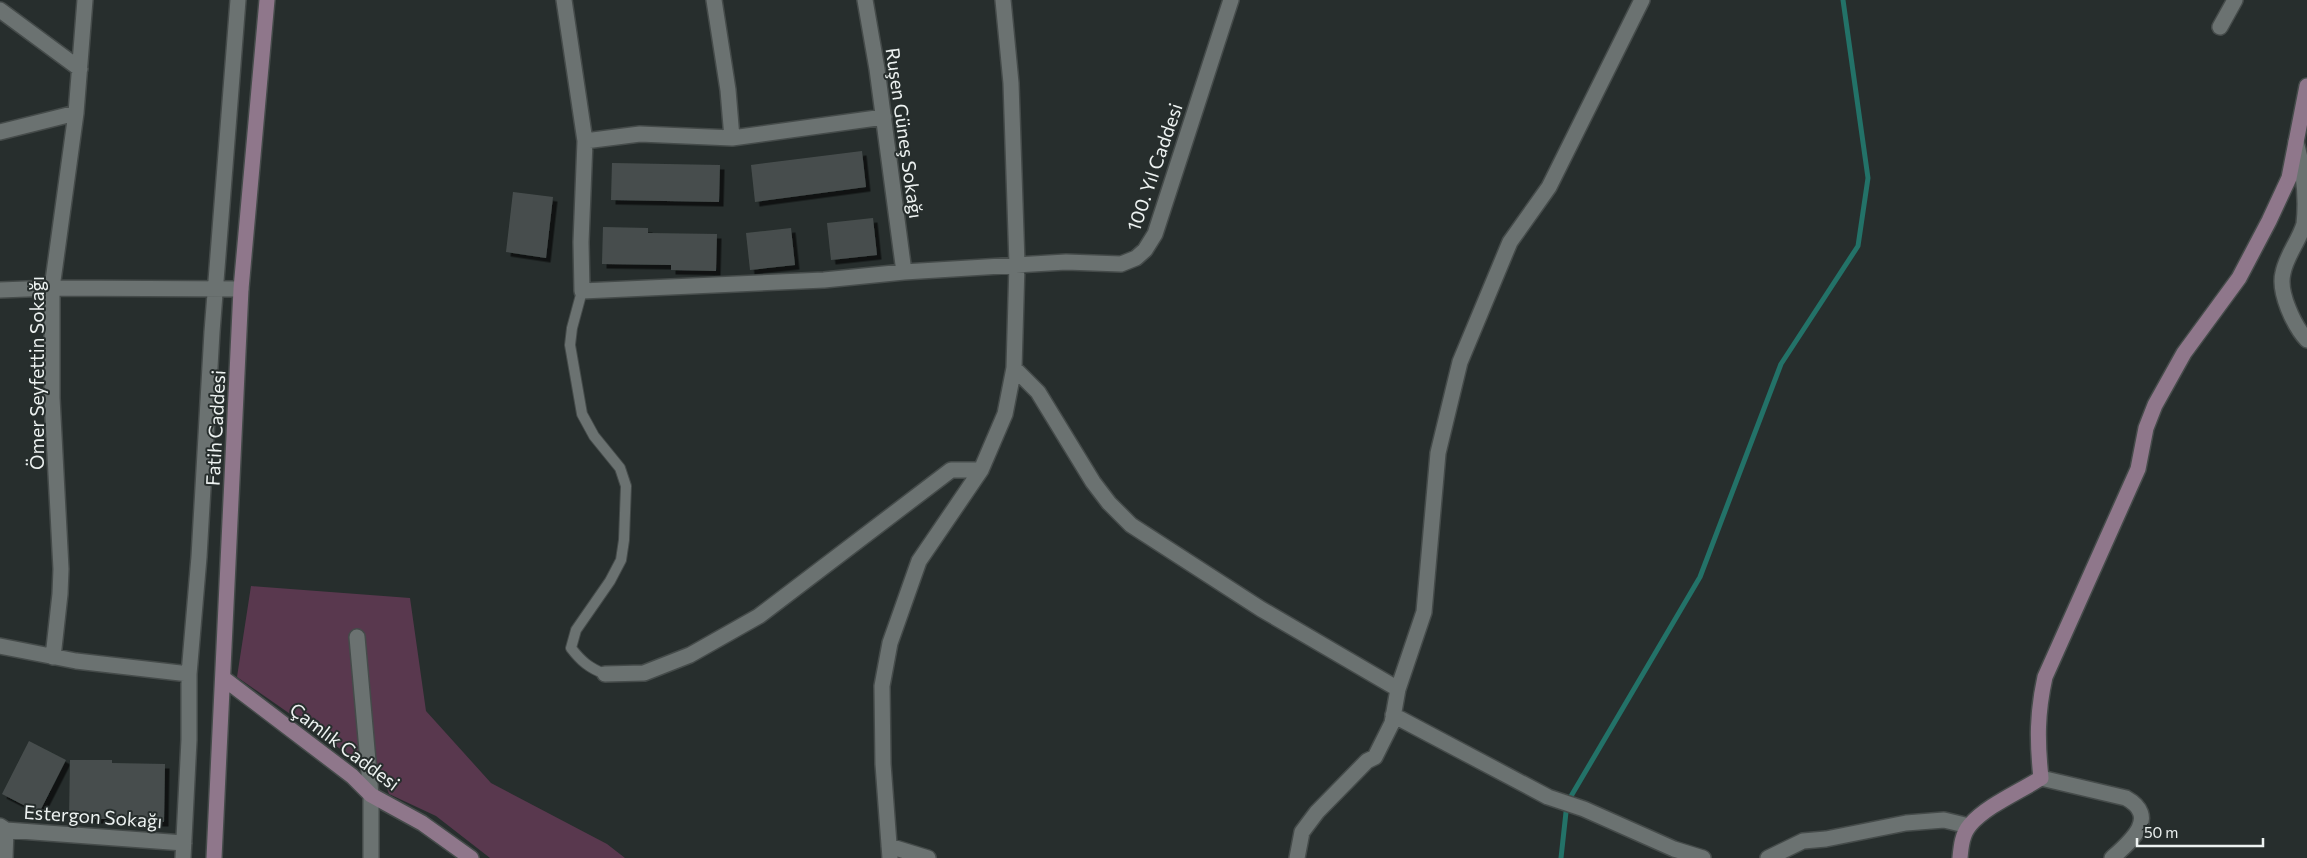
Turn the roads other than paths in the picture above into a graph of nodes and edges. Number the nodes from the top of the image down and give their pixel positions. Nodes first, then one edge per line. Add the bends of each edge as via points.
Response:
1 (86, 0) edge
2 (238, 0) edge
3 (267, 0) edge
4 (564, 0) edge
5 (714, 0) edge
6 (865, 0) edge
7 (1003, 0) edge
8 (1231, 0) edge
9 (1642, 0) edge
10 (2235, 0) edge
11 (0, 10) edge
12 (2220, 28) dead end
13 (80, 69) junction
14 (2307, 86) edge
15 (76, 113) junction
16 (884, 117) junction
17 (0, 132) edge
18 (732, 138) junction
19 (585, 140) junction
20 (2296, 142) junction
21 (2300, 244) edge
22 (1017, 264) junction
23 (904, 272) junction
24 (52, 288) junction
25 (217, 289) junction
26 (242, 289) junction
27 (0, 290) edge
28 (582, 290) junction
29 (2307, 340) edge
30 (1014, 368) junction
31 (981, 470) junction
32 (357, 637) dead end
33 (0, 646) edge
34 (53, 657) junction
35 (190, 674) junction
36 (605, 674) joint
37 (223, 678) junction
38 (1398, 689) junction
39 (1393, 715) junction
40 (2041, 778) junction
41 (371, 795) junction
42 (1969, 826) junction
43 (3, 828) edge
44 (184, 850) edge
45 (890, 852) edge
46 (5, 858) edge
47 (214, 858) edge
48 (371, 858) edge
49 (471, 858) edge
50 (928, 858) edge
51 (1297, 858) edge
52 (1703, 858) edge
53 (1768, 858) edge
54 (1960, 858) edge
55 (2112, 858) edge

1 - 13 street, Ömer Seyfettin Sokağı
2 - 25 street
3 - 26 street, Fatih Caddesi
4 - 19 street
5 - 18 street
6 - 16 street, Ruşen Güneş Sokağı
7 - 22 street via 1011,83
8 - 22 street, 100. Yıl Caddesi via 1155,234 1145,250 1121,264
9 - 38 street via 1549,187 1510,242 1460,362 1438,453 1424,612
10 - 12 street
11 - 13 street
13 - 15 street, Ömer Seyfettin Sokağı
14 - 20 street
15 - 17 street
15 - 24 street, Ömer Seyfettin Sokağı
16 - 18 street
16 - 23 street, Ruşen Güneş Sokağı
18 - 19 street via 640,134
19 - 28 street
20 - 21 street via 2305,175 2307,200
20 - 40 street via 2289,178 2239,278 2184,353 2155,405 2146,428 2138,468 2045,676 2038,705
21 - 29 street via 2282,275 2284,297 2292,318
22 - 23 street, 100. Yıl Caddesi
22 - 30 street
23 - 28 street, 100. Yıl Caddesi via 824,280
24 - 25 street
24 - 27 street
24 - 34 street, Ömer Seyfettin Sokağı via 52,398 61,569
25 - 26 street
25 - 35 street
26 - 37 street, Fatih Caddesi
28 - 36 lane via 570,344 582,414 594,436 620,468 626,495 621,560 576,630 571,648 580,661
30 - 31 street via 1005,414
30 - 38 street via 1038,392 1093,482 1131,525 1261,609
31 - 36 street via 951,470 760,616 690,655 644,673
31 - 45 street via 920,561 890,643 882,686 883,764
32 - 41 street
33 - 34 street
34 - 35 street
35 - 44 street
37 - 41 street, Çamlık Caddesi via 352,776
37 - 47 street, Fatih Caddesi
38 - 39 street
39 - 51 street via 1375,757 1367,761 1317,812 1302,832
39 - 52 street via 1548,797
40 - 42 street
40 - 55 street via 2136,803 2142,818 2141,826 2129,843
41 - 48 street
41 - 49 street, Çamlık Caddesi via 422,823
42 - 53 street via 1944,820 1906,824 1803,841
42 - 54 street via 1962,840
43 - 44 street, Estergon Sokağı
43 - 46 street
45 - 50 street

